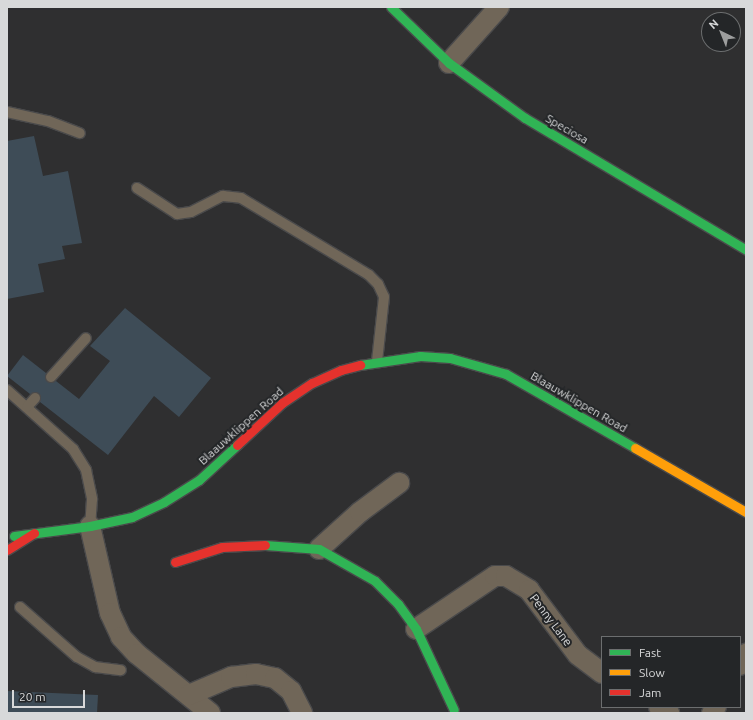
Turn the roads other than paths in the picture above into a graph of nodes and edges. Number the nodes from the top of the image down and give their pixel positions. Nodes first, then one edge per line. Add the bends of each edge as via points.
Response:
1 (391, 7) edge
2 (499, 7) edge
3 (449, 63) junction
4 (7, 112) edge
5 (80, 133) dead end
6 (138, 188) dead end
7 (746, 250) edge
8 (86, 338) dead end
9 (377, 361) junction
10 (51, 377) dead end
11 (7, 390) edge
12 (35, 398) dead end
13 (27, 407) junction
14 (399, 483) dead end
15 (746, 512) edge
16 (90, 526) junction
17 (34, 534) junction
18 (7, 538) edge
19 (319, 549) junction
20 (7, 550) edge
21 (175, 562) dead end
22 (20, 607) dead end
23 (416, 629) junction
24 (746, 654) edge
25 (741, 663) edge
26 (121, 670) dead end
27 (601, 672) edge
28 (189, 695) junction
29 (454, 710) dead end
30 (210, 713) edge
31 (302, 713) edge

1 - 3 street, Speciosa
2 - 3 street
3 - 7 street, Speciosa via 524,118
4 - 5 lane via 48,121
6 - 9 lane via 177,214 191,212 223,196 241,198 369,275 378,284 384,297
8 - 10 lane
9 - 15 street, Blaauwklippen Road via 420,356 450,358 506,374
9 - 16 street, Blaauwklippen Road via 341,370 312,383 282,403 199,480 164,502 132,517
11 - 13 lane
12 - 13 lane
13 - 16 lane via 73,449 86,470 92,500
14 - 19 street via 360,512
16 - 17 street, Blaauwklippen Road
16 - 28 street via 110,613 121,637 137,654
17 - 18 street, Blaauwklippen Road
17 - 20 street
19 - 21 street via 279,544 252,544 222,547
19 - 23 street via 375,581 398,604
22 - 26 lane via 78,657 95,667
23 - 27 street, Penny Lane via 495,576 506,576 529,590 578,655
23 - 29 street
24 - 25 street
28 - 30 street
28 - 31 street via 231,677 256,674 275,678 291,691

